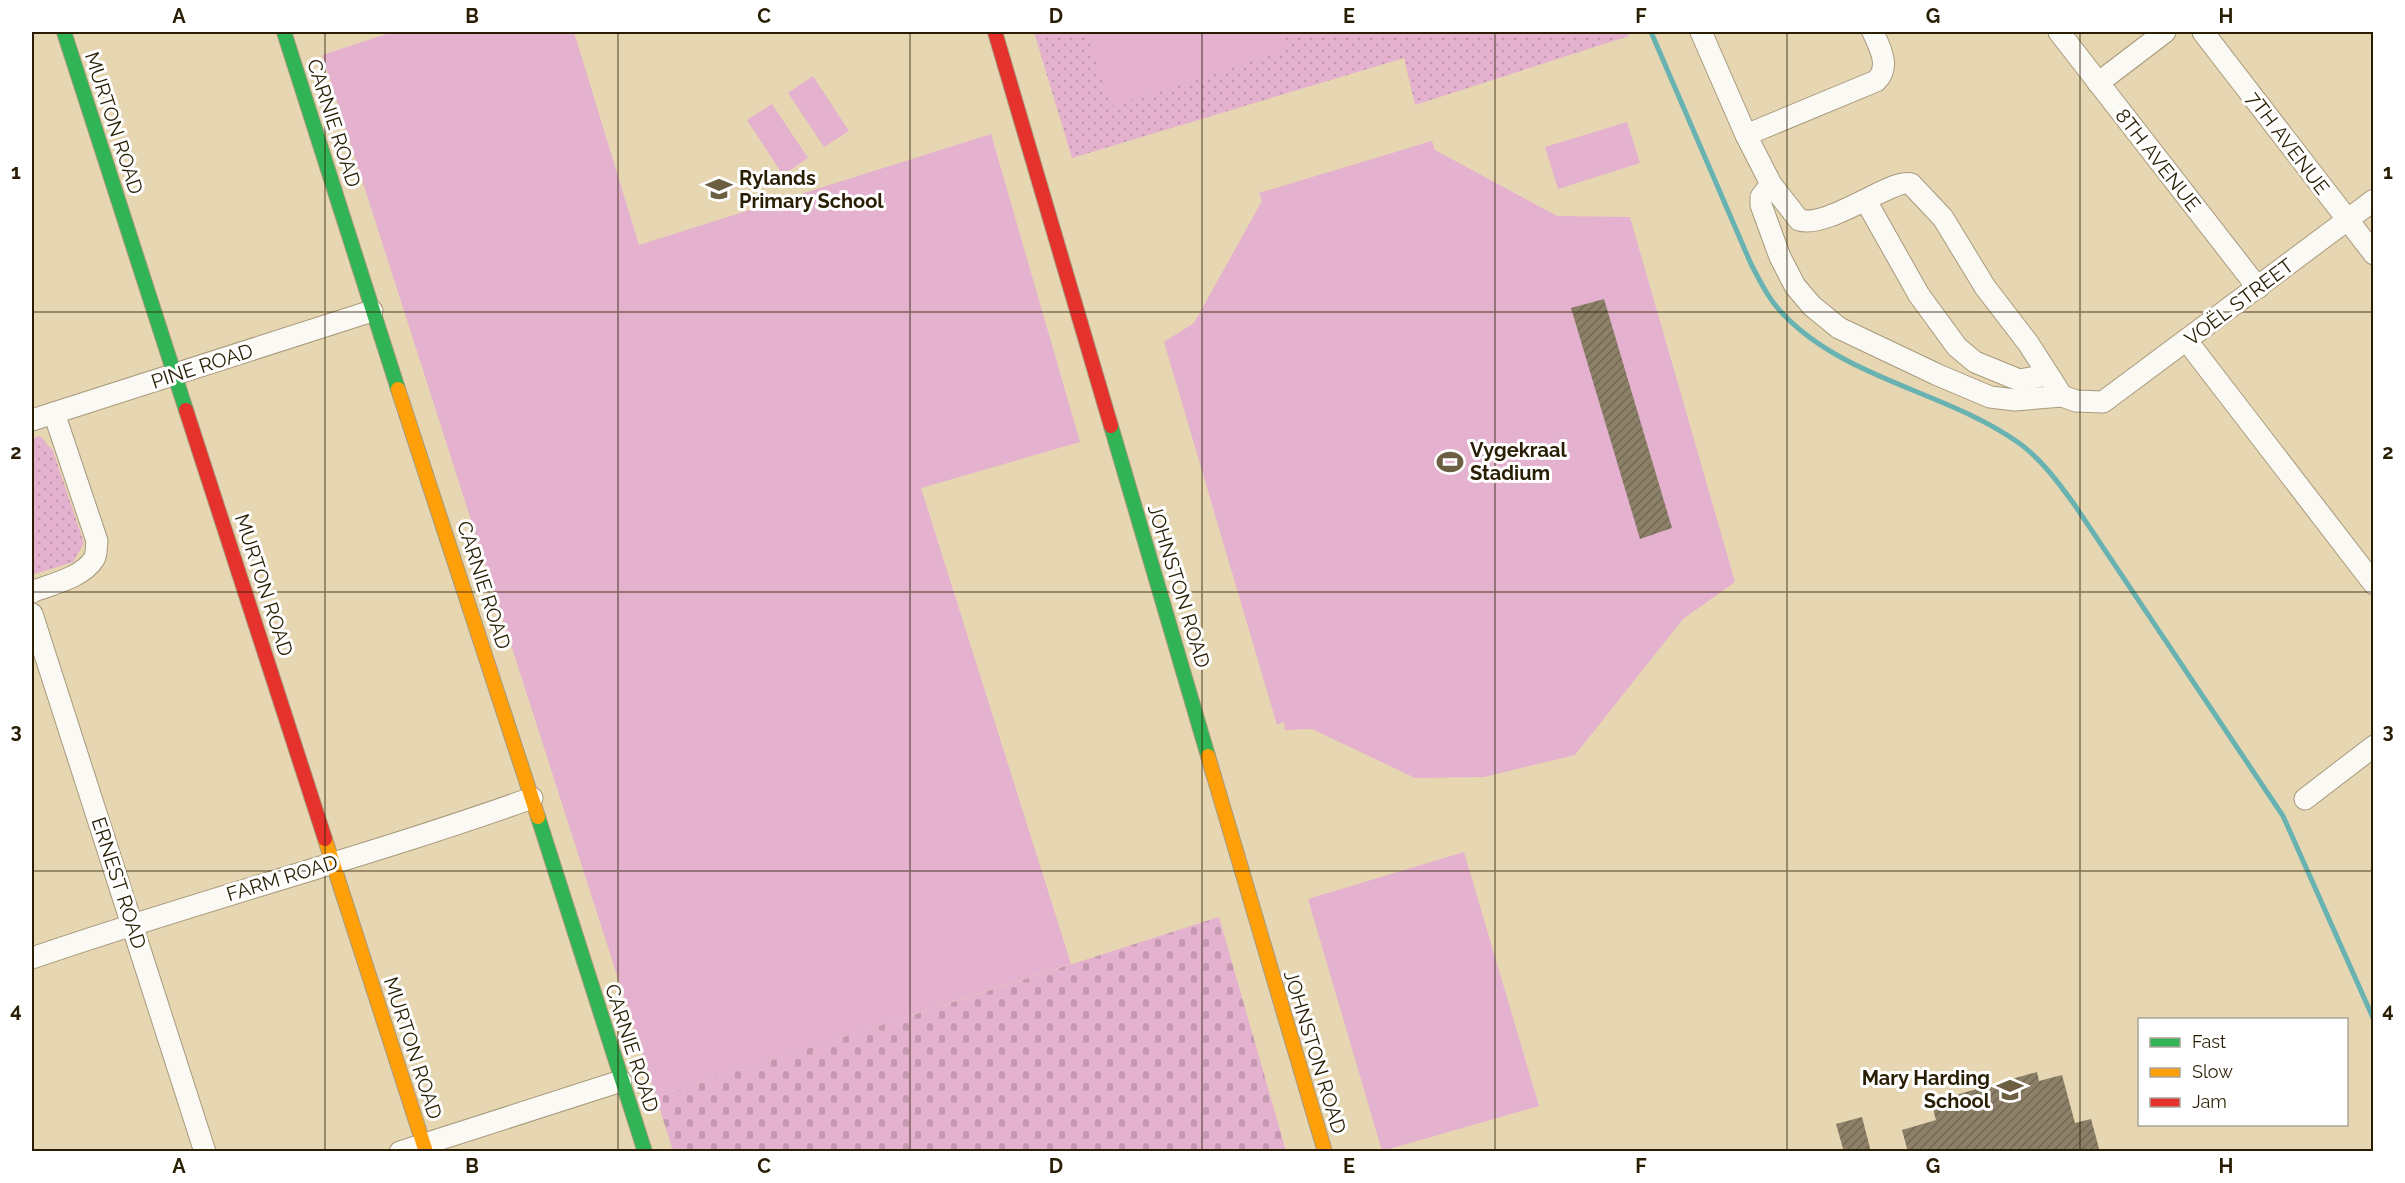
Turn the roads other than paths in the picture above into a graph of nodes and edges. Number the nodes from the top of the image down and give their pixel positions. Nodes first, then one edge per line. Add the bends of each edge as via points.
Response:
1 (64, 32) edge
2 (284, 32) edge
3 (995, 32) edge
4 (1701, 32) edge
5 (1874, 32) edge
6 (2059, 32) edge
7 (2165, 32) edge
8 (2203, 32) edge
9 (2098, 83) junction
10 (1746, 135) junction
11 (1771, 184) junction
12 (2373, 200) edge
13 (1866, 201) junction
14 (2348, 220) junction
15 (2373, 254) edge
16 (2258, 288) junction
17 (372, 311) junction
18 (2187, 341) junction
19 (175, 374) junction
20 (2048, 375) junction
21 (2062, 396) junction
22 (54, 413) junction
23 (32, 420) edge
24 (2373, 583) edge
25 (32, 592) edge
26 (32, 614) edge
27 (2373, 746) edge
28 (532, 798) junction
29 (2305, 799) dead end
30 (333, 863) junction
31 (132, 923) junction
32 (32, 958) edge
33 (621, 1081) junction
34 (424, 1148) edge
35 (205, 1152) edge
36 (400, 1152) edge
37 (645, 1152) edge
38 (1325, 1152) edge

1 - 19 street, MURTON ROAD
2 - 17 street, CARNIE ROAD
3 - 38 street, JOHNSTON ROAD
4 - 10 street
5 - 10 street via 1883,61 1882,75 1876,81
6 - 9 street, 8TH AVENUE
7 - 9 street
8 - 14 street, 7TH AVENUE
9 - 16 street, 8TH AVENUE
10 - 11 street
11 - 13 street via 1793,214 1804,222
11 - 21 street via 1761,197 1761,205 1780,257 1802,295 1828,321 1869,344 1990,397 2015,400
12 - 14 street, VOËL STREET
13 - 20 street via 1919,295 1962,352 2019,380
13 - 20 street via 1900,183 1911,184 1943,218 1985,287
14 - 15 street, 7TH AVENUE
14 - 16 street, VOËL STREET
16 - 18 street, VOËL STREET
17 - 19 street, PINE ROAD
17 - 28 street, CARNIE ROAD
18 - 21 street, VOËL STREET via 2103,402
18 - 24 street
19 - 22 street, PINE ROAD
19 - 30 street, MURTON ROAD
20 - 21 street
22 - 23 street, PINE ROAD
22 - 25 street via 97,541 95,557 86,568
26 - 31 street, ERNEST ROAD
27 - 29 street
28 - 30 street, FARM ROAD
28 - 33 street, CARNIE ROAD
30 - 31 street, FARM ROAD
30 - 34 street, MURTON ROAD
31 - 32 street, FARM ROAD
31 - 35 street, ERNEST ROAD
33 - 34 street
33 - 37 street, CARNIE ROAD
34 - 36 street

